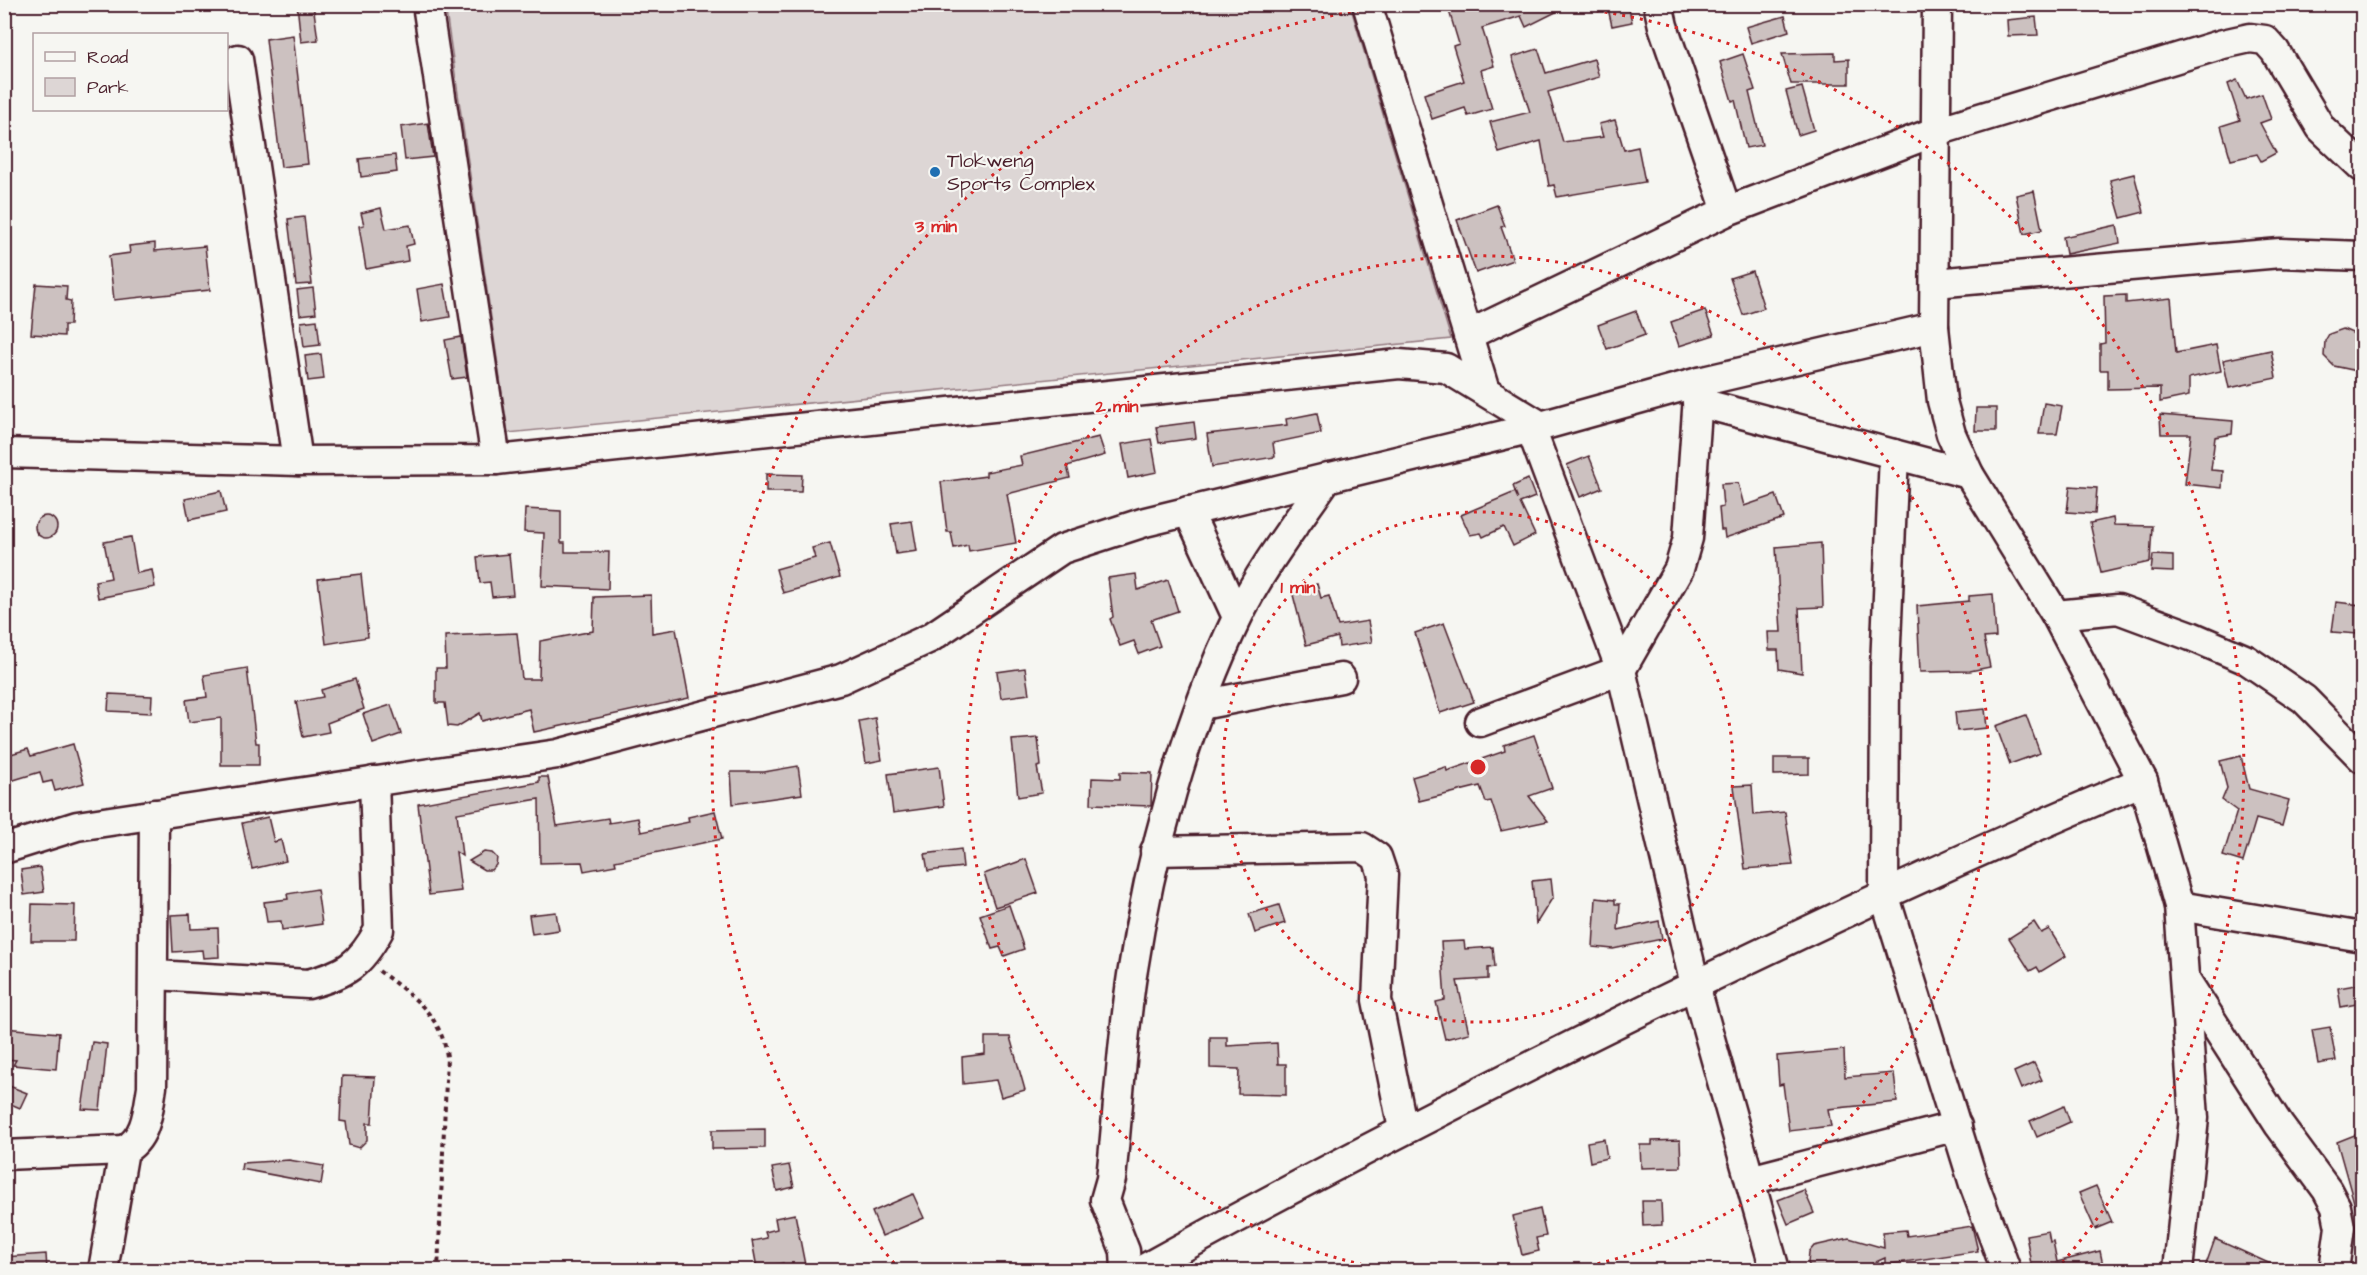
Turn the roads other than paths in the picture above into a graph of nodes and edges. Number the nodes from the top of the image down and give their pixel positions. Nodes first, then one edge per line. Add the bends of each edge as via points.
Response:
1 (427, 4) edge
2 (1367, 4) edge
3 (1658, 4) edge
4 (1937, 4) edge
5 (238, 59) dead end
6 (1937, 131) junction
7 (2362, 167) edge
8 (1726, 211) junction
9 (2362, 256) edge
10 (1935, 283) junction
11 (1934, 327) junction
12 (1468, 335) junction
13 (1485, 392) junction
14 (1698, 392) junction
15 (1536, 428) junction
16 (4, 453) edge
17 (1894, 454) junction
18 (298, 460) junction
19 (496, 460) junction
20 (1968, 474) junction
21 (1328, 477) junction
22 (1188, 511) junction
23 (2056, 615) junction
24 (1237, 616) junction
25 (1621, 670) junction
26 (1341, 678) dead end
27 (1201, 705) junction
28 (1480, 722) dead end
29 (2362, 758) edge
30 (2143, 780) junction
31 (374, 781) junction
32 (154, 814) junction
33 (4, 849) edge
34 (1155, 850) junction
35 (1884, 894) junction
36 (2178, 906) junction
37 (2362, 937) edge
38 (155, 975) junction
39 (2186, 980) junction
40 (1695, 985) junction
41 (1957, 1125) junction
42 (1402, 1129) junction
43 (124, 1150) junction
44 (4, 1155) edge
45 (1750, 1180) junction
46 (103, 1270) edge
47 (1126, 1270) edge
48 (1142, 1270) edge
49 (1775, 1270) edge
50 (2006, 1270) edge
51 (2178, 1270) edge
52 (2334, 1270) edge

1 - 19 street
2 - 12 street
3 - 8 street
4 - 6 street
5 - 18 street
6 - 7 street via 2223,44 2257,39 2265,40 2275,51 2321,128
6 - 8 street
6 - 10 street
8 - 12 street
9 - 10 street via 2280,253
10 - 11 street
11 - 14 street
11 - 20 street via 1942,401
12 - 13 street
13 - 15 street
13 - 19 street via 1446,368 1399,364
14 - 15 street
14 - 17 street
14 - 25 street via 1688,538 1678,569
15 - 21 street
15 - 25 street
16 - 18 street
17 - 20 street
17 - 35 street via 1885,668
18 - 19 street
20 - 23 street
21 - 22 street
21 - 24 street
22 - 24 street
22 - 31 street via 1062,549 930,638 841,680 558,754
23 - 29 street via 2118,609 2247,660 2304,699
23 - 30 street
24 - 27 street
25 - 28 street
25 - 40 street
26 - 27 street
27 - 34 street
30 - 35 street
30 - 36 street
31 - 32 street
31 - 38 street via 379,930 353,967 308,984
32 - 33 street via 77,826
32 - 38 street
34 - 42 street via 1362,847 1377,857 1383,875 1377,1000
34 - 47 street via 1132,975 1111,1179 1105,1200 1125,1251
35 - 40 street
35 - 41 street
36 - 37 street
36 - 39 street
38 - 43 street via 152,1087 143,1130 135,1144
39 - 51 street via 2194,1118
39 - 52 street via 2336,1207 2340,1227
40 - 42 street
40 - 45 street
41 - 45 street
41 - 50 street
42 - 48 street
43 - 44 street
43 - 46 street
45 - 49 street

